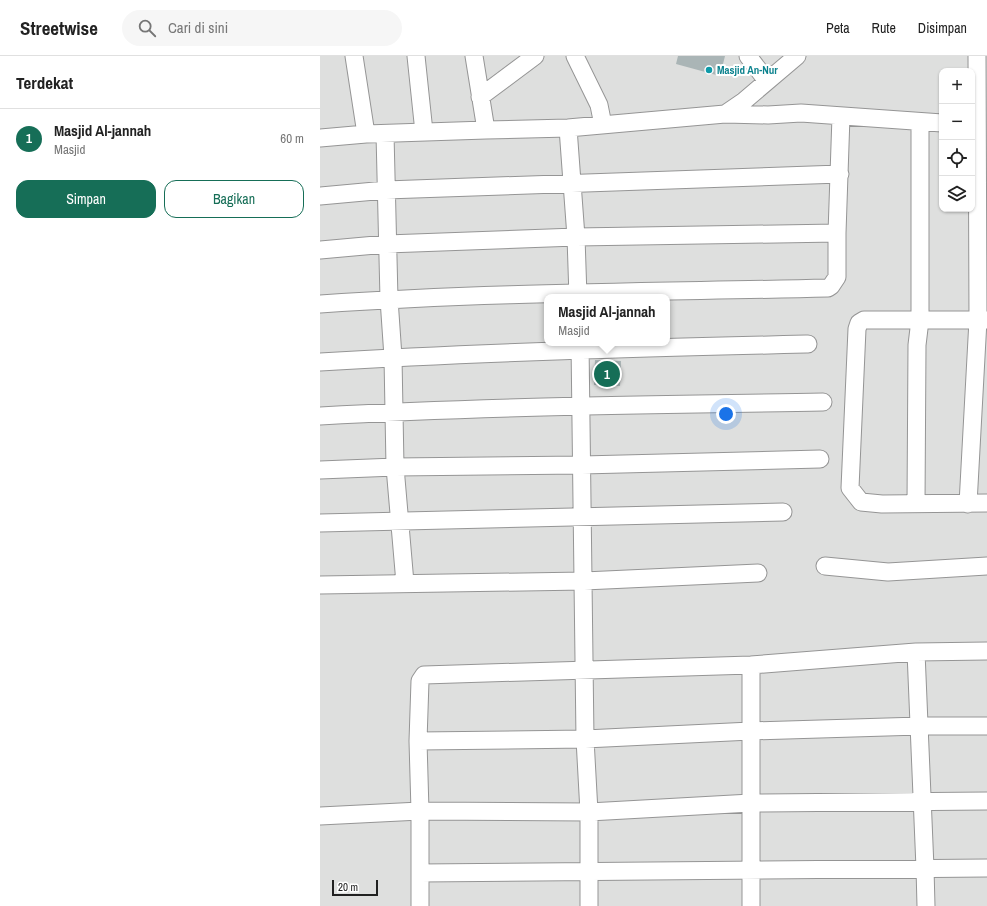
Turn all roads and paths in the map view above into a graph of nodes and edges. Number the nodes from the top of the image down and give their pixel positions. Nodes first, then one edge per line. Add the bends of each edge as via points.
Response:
1 (354, 56) edge
2 (416, 56) edge
3 (474, 56) edge
4 (535, 56) edge
5 (575, 56) edge
6 (748, 56) edge
7 (797, 56) edge
8 (977, 56) edge
9 (767, 81) junction
10 (480, 96) junction
11 (725, 114) junction
12 (841, 116) junction
13 (920, 122) junction
14 (939, 123) edge
15 (603, 125) junction
16 (979, 126) edge
17 (568, 128) junction
18 (486, 130) junction
19 (424, 132) junction
20 (366, 134) junction
21 (386, 134) junction
22 (320, 138) edge
23 (840, 174) junction
24 (572, 184) junction
25 (386, 190) junction
26 (320, 196) edge
27 (837, 233) junction
28 (576, 237) junction
29 (387, 244) junction
30 (320, 250) edge
31 (578, 294) edge
32 (614, 294) edge
33 (544, 296) edge
34 (388, 299) junction
35 (320, 304) edge
36 (920, 320) junction
37 (983, 320) edge
38 (808, 344) dead end
39 (656, 346) edge
40 (670, 346) edge
41 (580, 347) edge
42 (393, 357) junction
43 (320, 362) edge
44 (823, 402) dead end
45 (581, 406) junction
46 (394, 412) junction
47 (320, 416) edge
48 (820, 459) dead end
49 (582, 465) junction
50 (395, 467) junction
51 (320, 470) edge
52 (987, 503) edge
53 (916, 504) junction
54 (968, 504) junction
55 (783, 512) dead end
56 (582, 517) junction
57 (400, 520) junction
58 (320, 523) edge
59 (825, 566) dead end
60 (987, 566) edge
61 (758, 572) dead end
62 (584, 581) junction
63 (405, 583) junction
64 (320, 585) edge
65 (987, 651) edge
66 (916, 652) junction
67 (751, 665) junction
68 (585, 670) junction
69 (920, 726) junction
70 (987, 726) edge
71 (751, 731) junction
72 (585, 739) junction
73 (418, 741) junction
74 (922, 801) junction
75 (987, 801) edge
76 (751, 803) junction
77 (420, 811) junction
78 (589, 812) junction
79 (320, 816) edge
80 (925, 868) junction
81 (987, 868) edge
82 (751, 871) junction
83 (590, 872) junction
84 (420, 874) junction
85 (420, 906) edge
86 (589, 906) edge
87 (751, 906) edge
88 (926, 906) edge

1 - 20 street
2 - 19 street
3 - 10 street
4 - 10 street
5 - 15 street via 599,105
6 - 9 street
7 - 9 street
8 - 16 street
9 - 11 street
10 - 18 street
11 - 12 street via 801,113
11 - 15 street
12 - 13 street
12 - 23 street
13 - 14 street
13 - 36 street
15 - 17 street
16 - 37 street
17 - 18 street
17 - 24 street
18 - 19 street
19 - 21 street
20 - 21 street
20 - 22 street
21 - 25 street
23 - 24 street
23 - 27 street
24 - 25 street
24 - 28 street
25 - 26 street
25 - 29 street
27 - 28 street
27 - 32 street via 837,277 828,288
28 - 29 street
28 - 31 street
29 - 30 street
29 - 34 street
33 - 34 street
34 - 35 street
34 - 42 street
36 - 37 street
36 - 53 street via 917,345
36 - 53 street via 864,320 859,323 850,488 861,502
37 - 54 street
38 - 40 street
39 - 41 street
41 - 42 street
41 - 45 street
42 - 43 street
42 - 46 street
44 - 45 street
45 - 46 street
45 - 49 street
46 - 47 street
46 - 50 street
48 - 49 street
49 - 50 street
49 - 56 street
50 - 51 street
50 - 57 street
52 - 54 street
53 - 54 street
55 - 56 street
56 - 57 street
56 - 62 street
57 - 58 street
57 - 63 street
59 - 60 street via 888,572
61 - 62 street
62 - 63 street
62 - 68 street
63 - 64 street
65 - 66 street
66 - 67 street
66 - 69 street
67 - 68 street
67 - 71 street
68 - 72 street
68 - 73 street via 424,675 420,681
69 - 70 street
69 - 71 street
69 - 74 street
71 - 72 street
71 - 76 street
72 - 73 street
72 - 78 street
73 - 77 street
74 - 75 street
74 - 76 street
74 - 80 street
76 - 78 street
76 - 82 street
77 - 78 street
77 - 79 street
77 - 84 street
78 - 83 street
80 - 81 street
80 - 82 street
80 - 88 street
82 - 83 street
82 - 87 street
83 - 84 street
83 - 86 street
84 - 85 street

